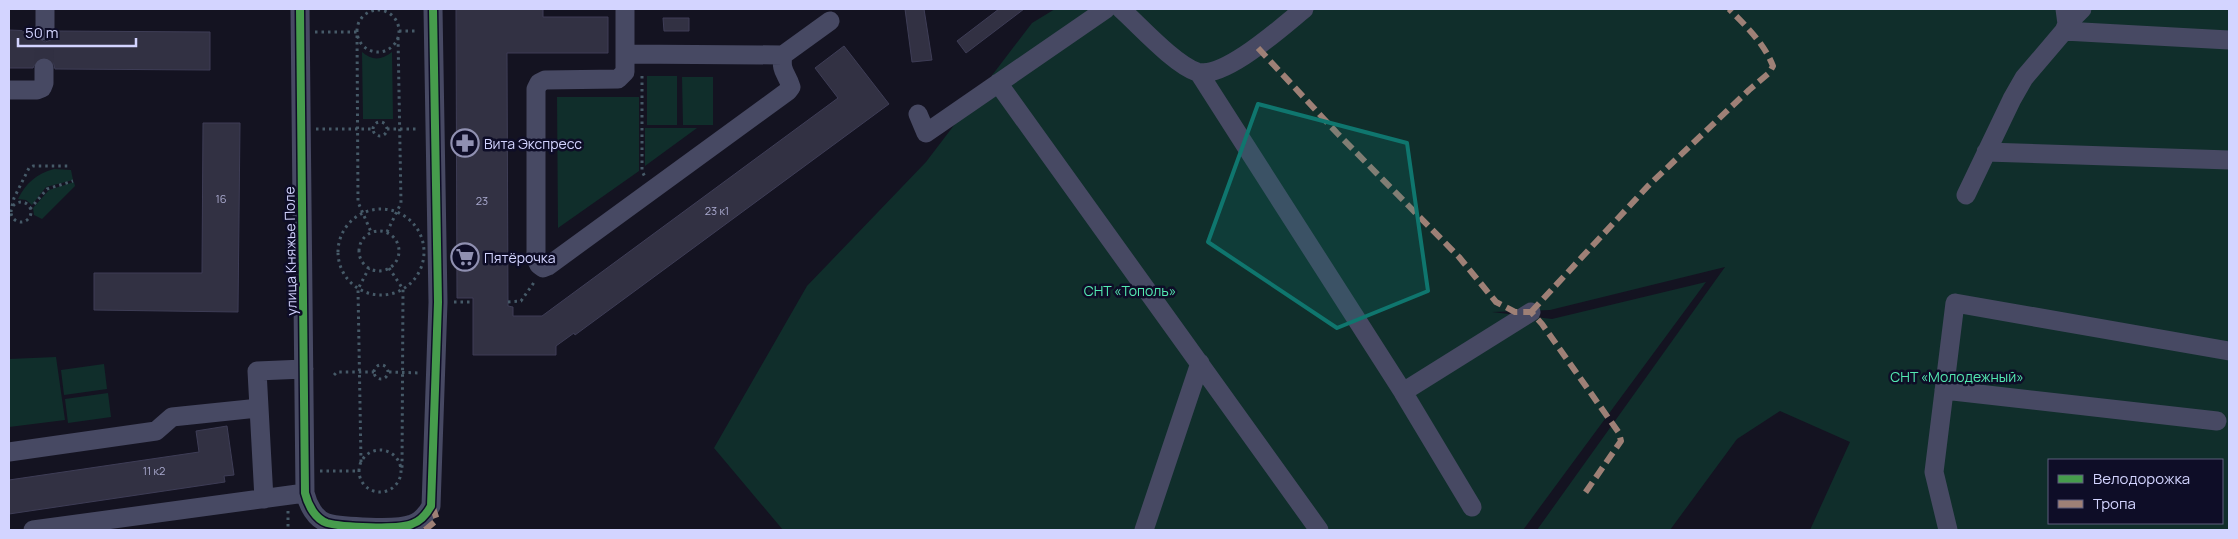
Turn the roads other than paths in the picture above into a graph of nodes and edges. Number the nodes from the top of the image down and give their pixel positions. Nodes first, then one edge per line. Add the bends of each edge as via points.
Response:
1 (45, 9) edge
2 (300, 9) edge
3 (434, 9) edge
4 (625, 9) edge
5 (1106, 9) edge
6 (1120, 9) edge
7 (1304, 9) edge
8 (2082, 9) edge
9 (830, 21) dead end
10 (2066, 21) edge
11 (45, 31) tunnel mouth
12 (2229, 40) edge
13 (633, 54) junction
14 (783, 55) junction
15 (44, 68) tunnel mouth
16 (1199, 72) junction
17 (998, 83) junction
18 (9, 90) edge
19 (918, 114) dead end
20 (1986, 152) junction
21 (2229, 160) edge
22 (1966, 194) dead end
23 (1532, 312) dead end
24 (2229, 351) edge
25 (1200, 363) junction
26 (304, 369) junction
27 (1944, 390) junction
28 (1403, 392) junction
29 (259, 408) junction
30 (2217, 421) dead end
31 (9, 452) edge
32 (305, 493) junction
33 (264, 499) junction
34 (1472, 507) dead end
35 (34, 530) edge
36 (1144, 530) edge
37 (1320, 530) edge
38 (1948, 530) edge

1 - 11 street
2 - 26 street, улица Княжье Поле
3 - 32 street via 438,302 431,506 424,517 402,528 326,523 308,504
4 - 13 street
5 - 17 street
6 - 16 street via 1181,64
7 - 16 street via 1258,48 1218,69
8 - 10 street
9 - 14 street
10 - 12 street
10 - 20 street via 2024,78
13 - 14 street
13 - 14 street via 618,79 545,80 536,88 536,259 544,268 788,92 791,87 782,70
15 - 18 street via 42,88
16 - 28 street
17 - 19 street via 926,133
17 - 25 street
20 - 21 street
20 - 22 street
23 - 28 street
24 - 27 street via 1955,303
25 - 36 street
25 - 37 street
26 - 29 street via 257,371
26 - 32 street, улица Княжье Поле
27 - 30 street
27 - 38 street via 1934,472
28 - 34 street
29 - 31 street via 172,417 156,431
29 - 33 street
32 - 33 street
33 - 35 street

